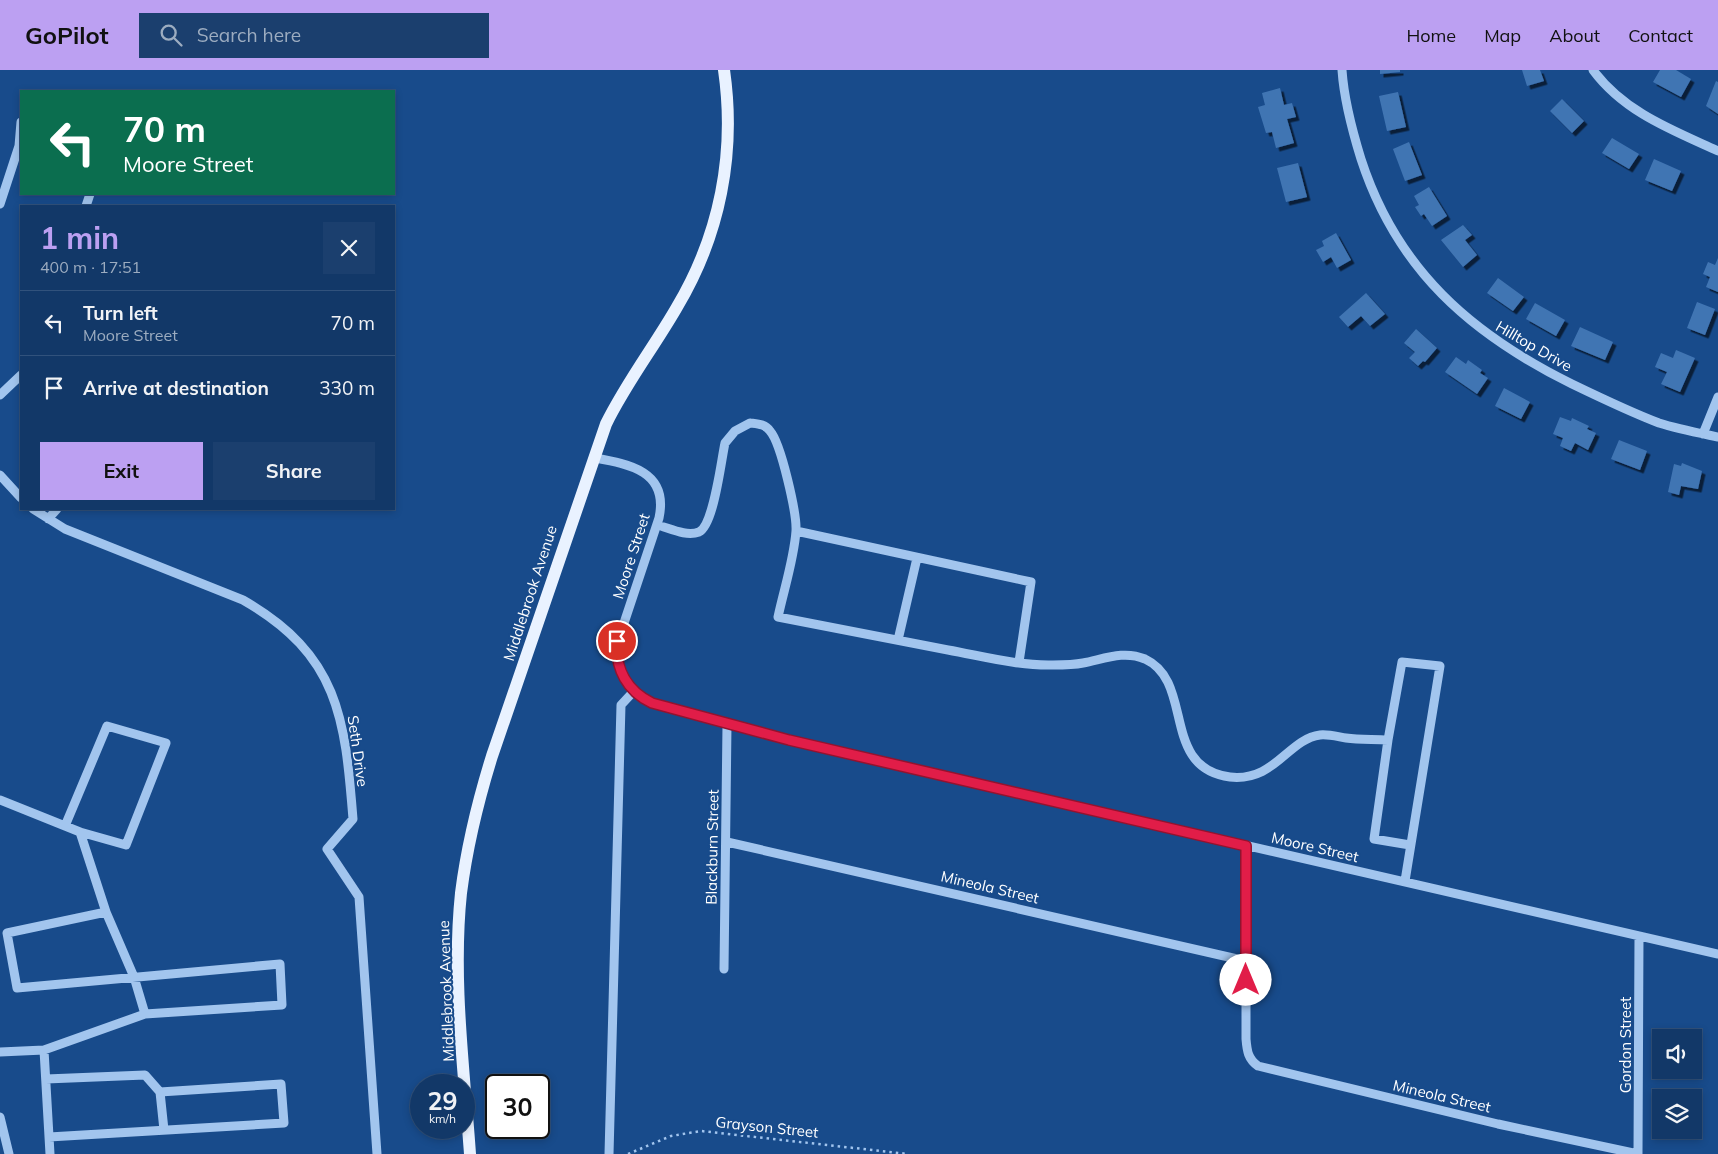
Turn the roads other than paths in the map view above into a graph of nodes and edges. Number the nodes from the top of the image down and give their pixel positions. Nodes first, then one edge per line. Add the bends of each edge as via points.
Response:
1 (724, 70) edge
2 (1342, 70) edge
3 (1593, 70) edge
4 (20, 134) edge
5 (1718, 151) edge
6 (0, 204) edge
7 (20, 376) edge
8 (0, 395) edge
9 (1718, 397) edge
10 (1702, 434) junction
11 (1718, 437) edge
12 (595, 458) junction
13 (0, 475) edge
14 (20, 497) edge
15 (35, 510) edge
16 (56, 510) edge
17 (48, 519) junction
18 (657, 525) junction
19 (796, 532) junction
20 (917, 558) junction
21 (898, 640) junction
22 (1019, 662) junction
23 (634, 691) junction
24 (727, 725) junction
25 (1388, 740) junction
26 (0, 800) edge
27 (65, 826) junction
28 (80, 832) junction
29 (727, 842) junction
30 (1410, 845) junction
31 (1246, 846) junction
32 (1405, 881) junction
33 (106, 912) junction
34 (1639, 936) junction
35 (1718, 954) edge
36 (1246, 961) junction
37 (724, 969) dead end
38 (134, 978) junction
39 (145, 1014) junction
40 (44, 1050) junction
41 (0, 1052) edge
42 (46, 1079) junction
43 (160, 1092) junction
44 (0, 1117) edge
45 (164, 1130) junction
46 (49, 1137) junction
47 (9, 1154) edge
48 (50, 1154) edge
49 (377, 1154) edge
50 (470, 1154) edge
51 (609, 1154) edge
52 (1638, 1154) edge

1 - 12 main road, Middlebrook Avenue via 728,106 727,155 710,235 686,292 616,403
2 - 10 street, Hilltop Drive via 1356,144 1379,204 1410,256 1450,303 1497,342 1538,367 1660,423
3 - 5 street via 1610,90 1639,113
4 - 6 street
7 - 8 street
9 - 10 street
10 - 11 street, Hilltop Drive
12 - 18 street, Moore Street via 632,465 650,478 660,503
12 - 50 main road, Middlebrook Avenue via 492,756 470,840 461,894 458,958
13 - 14 street
15 - 17 street, Seth Drive
16 - 17 street
17 - 49 street, Seth Drive via 260,610 300,644 330,688 346,745 353,819 328,849 359,897
18 - 19 street via 684,533 697,533 704,528 713,506 725,443 735,430 750,423 765,426 777,443
18 - 23 street, Moore Street via 617,641 622,673
19 - 20 street
19 - 21 street via 778,617
20 - 21 street
20 - 22 street via 1031,582
21 - 22 street
22 - 25 street via 1069,665 1115,655 1146,660 1160,672 1172,690 1188,748 1202,764 1220,775 1256,775 1299,745 1320,735
23 - 24 street, Moore Street via 652,703
23 - 51 street via 621,705
24 - 29 street, Blackburn Street
24 - 31 street, Moore Street
25 - 30 street via 1374,839
25 - 30 street via 1402,662 1440,666
26 - 27 street
27 - 28 street
27 - 28 street via 107,726 166,743 126,845
28 - 33 street
29 - 36 street, Mineola Street
29 - 37 street, Blackburn Street
30 - 32 street
31 - 32 street, Moore Street
31 - 36 street
32 - 34 street, Moore Street
33 - 38 street
33 - 38 street via 7,933 17,988
34 - 35 street, Moore Street
34 - 52 street, Gordon Street
36 - 52 street, Mineola Street via 1247,1052 1258,1066
38 - 39 street
38 - 39 street via 280,964 282,1006
39 - 40 street
40 - 41 street
40 - 42 street
42 - 43 street via 145,1075
42 - 46 street
43 - 45 street
43 - 45 street via 281,1084 284,1123
44 - 47 street
45 - 46 street
46 - 48 street

